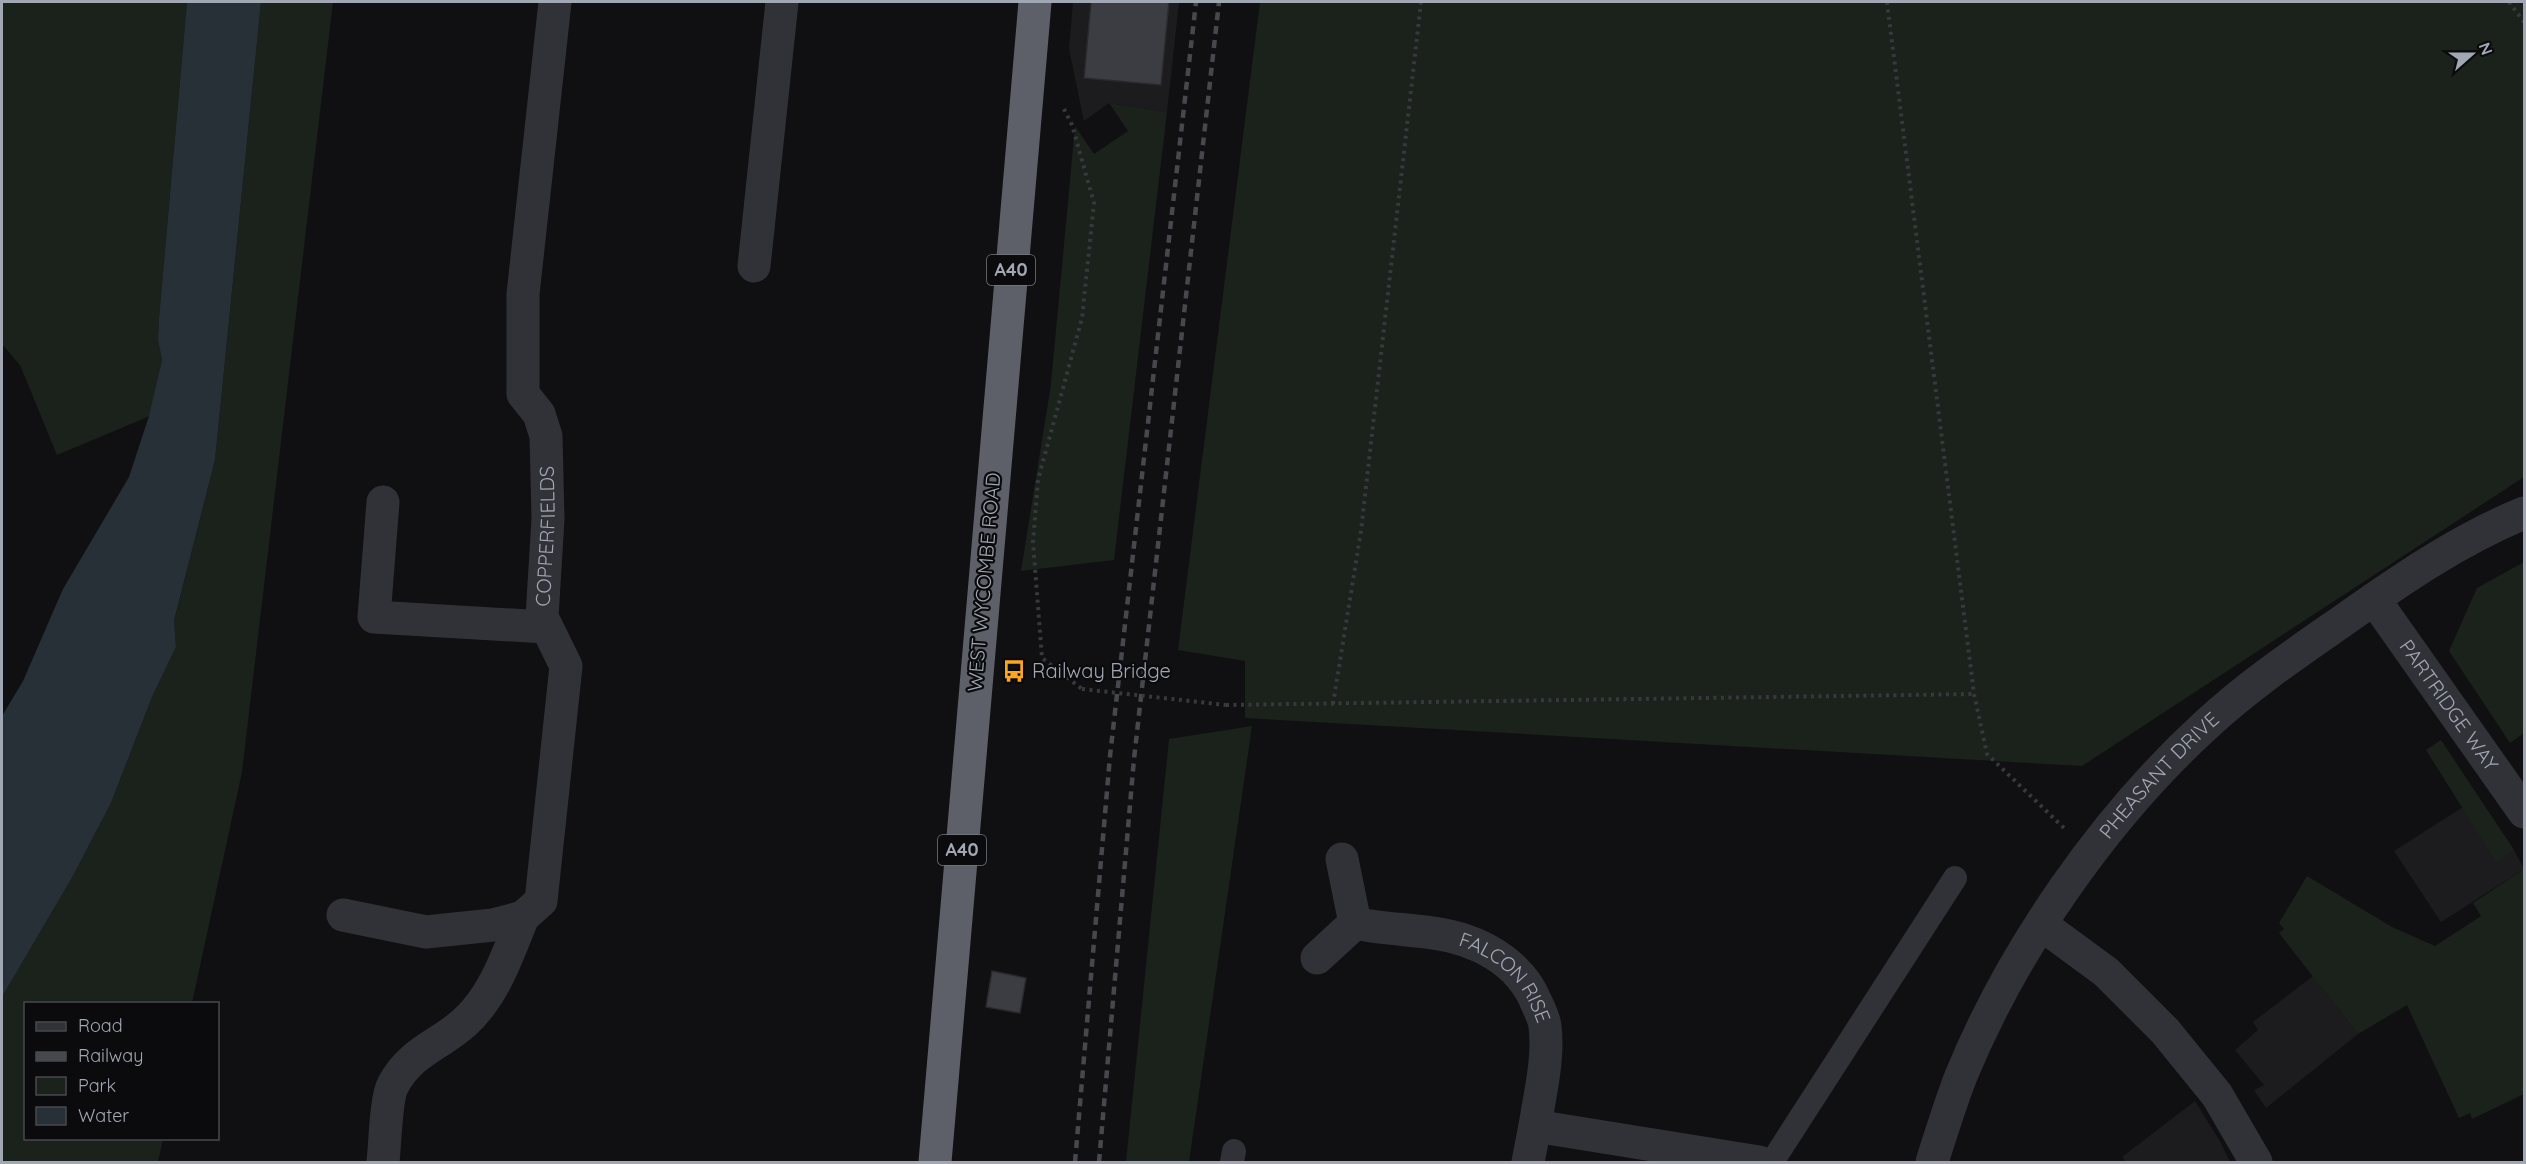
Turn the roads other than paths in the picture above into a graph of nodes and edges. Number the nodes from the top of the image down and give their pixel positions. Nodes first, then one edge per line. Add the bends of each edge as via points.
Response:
1 (555, 2) edge
2 (782, 2) edge
3 (1035, 2) edge
4 (754, 266) dead end
5 (383, 502) dead end
6 (2524, 513) edge
7 (2374, 599) junction
8 (546, 627) junction
9 (2524, 812) edge
10 (1342, 859) dead end
11 (1955, 878) dead end
12 (343, 915) dead end
13 (523, 917) junction
14 (1355, 923) junction
15 (2042, 925) junction
16 (1317, 958) dead end
17 (1535, 1126) junction
18 (383, 1162) edge
19 (936, 1162) edge
20 (1528, 1162) edge
21 (1759, 1162) edge
22 (1773, 1162) edge
23 (1932, 1162) edge
24 (2256, 1162) edge

1 - 8 street, COPPERFIELDS via 523,294 524,394 539,414 546,436
2 - 4 street
3 - 19 highway, WEST WYCOMBE ROAD / A40
5 - 8 street via 374,617
6 - 7 street, PHEASANT DRIVE via 2443,553
7 - 9 street, PARTRIDGE WAY
7 - 15 street, PHEASANT DRIVE via 2267,674 2159,770 2090,853
8 - 13 street, COPPERFIELDS via 566,666 541,901
10 - 14 street
11 - 22 lane
12 - 13 street via 426,932 493,925
13 - 18 street, COPPERFIELDS via 485,999 465,1022 414,1056 392,1086
14 - 16 street
14 - 17 street, FALCON RISE via 1384,930 1434,933 1473,943 1506,961 1530,986 1545,1024 1545,1062
15 - 23 street, PHEASANT DRIVE via 2006,982 1962,1076
15 - 24 street via 2106,972 2165,1031 2217,1095
17 - 20 street, FALCON RISE
17 - 21 street

